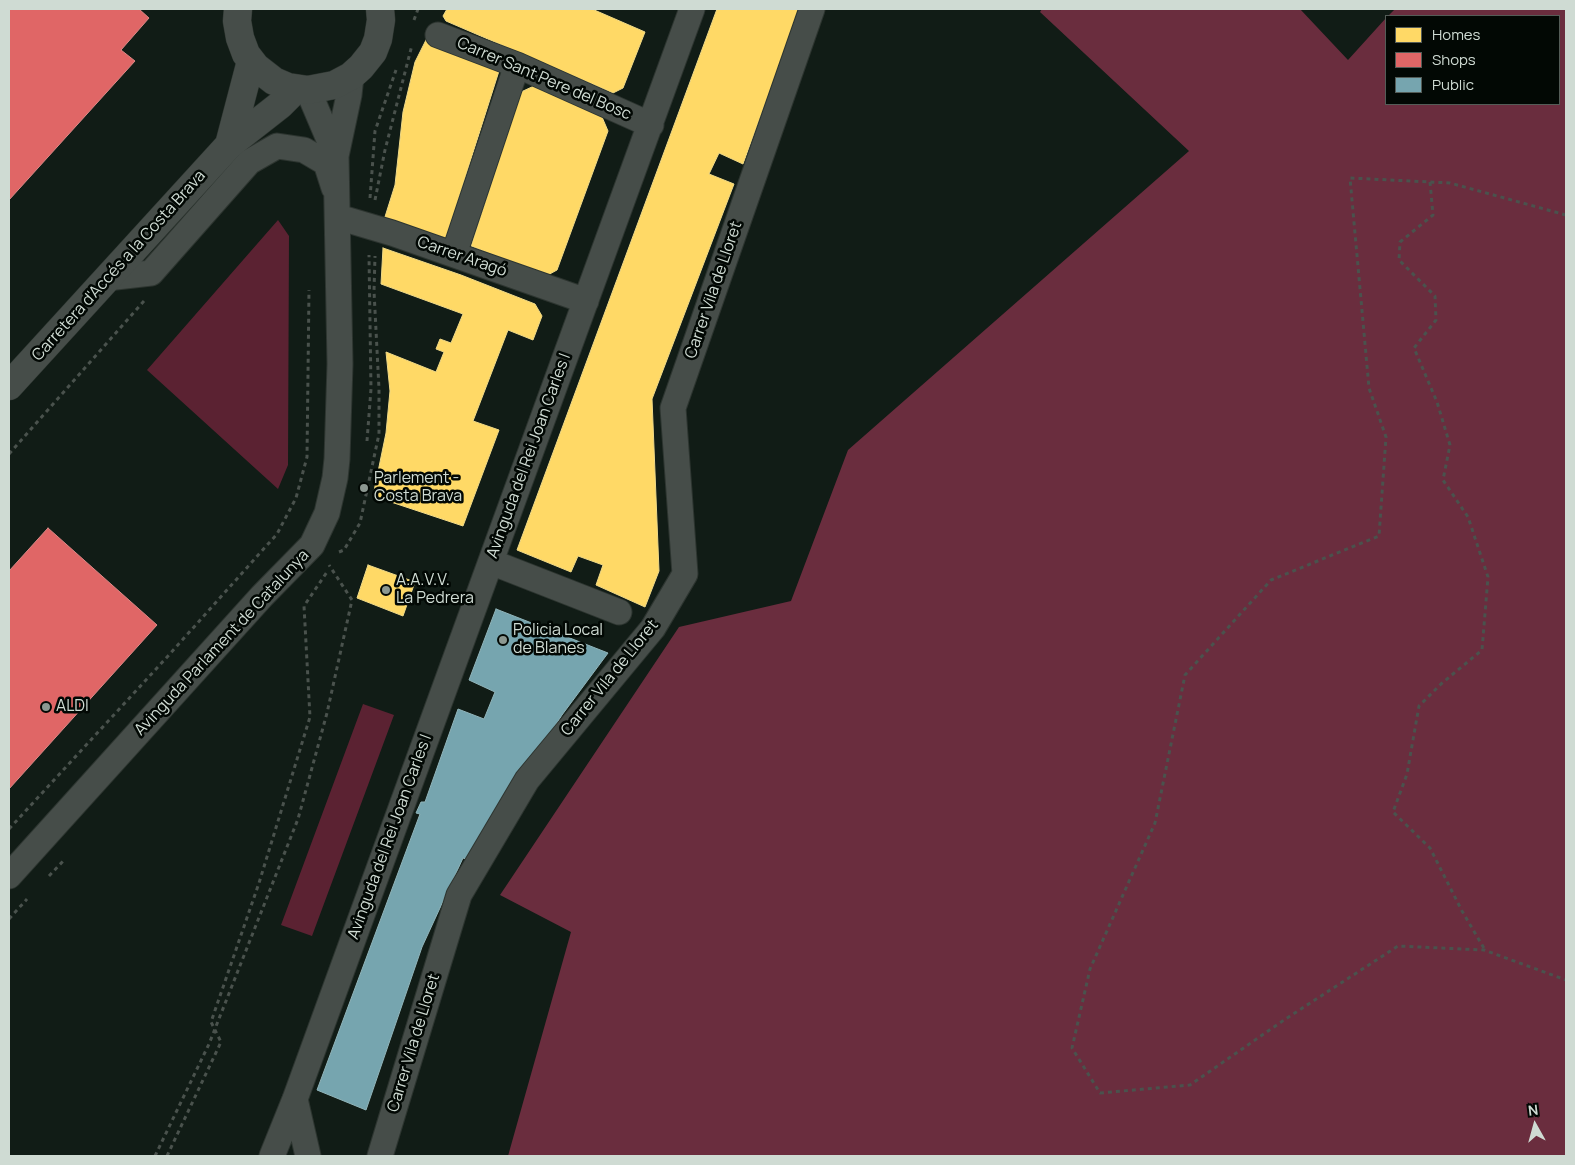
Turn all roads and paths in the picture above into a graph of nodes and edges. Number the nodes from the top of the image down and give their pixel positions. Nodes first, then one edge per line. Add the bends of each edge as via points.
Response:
1 (238, 9) edge
2 (380, 9) edge
3 (418, 9) edge
4 (692, 9) edge
5 (812, 9) edge
6 (412, 24) dead end
7 (438, 35) dead end
8 (412, 44) dead end
9 (251, 61) junction
10 (517, 65) junction
11 (397, 67) dead end
12 (351, 76) junction
13 (302, 89) junction
14 (650, 125) junction
15 (228, 145) junction
16 (336, 156) junction
17 (1430, 182) junction
18 (338, 207) junction
19 (1566, 216) edge
20 (370, 227) junction
21 (454, 254) junction
22 (108, 278) junction
23 (311, 283) dead end
24 (147, 299) dead end
25 (586, 301) junction
26 (9, 386) edge
27 (366, 444) dead end
28 (9, 454) edge
29 (339, 546) dead end
30 (325, 560) dead end
31 (333, 560) dead end
32 (491, 562) junction
33 (330, 567) junction
34 (619, 612) dead end
35 (9, 829) edge
36 (9, 876) edge
37 (1486, 951) junction
38 (1566, 980) edge
39 (215, 1030) junction
40 (295, 1099) junction
41 (155, 1156) edge
42 (167, 1156) edge
43 (272, 1156) edge
44 (308, 1156) edge
45 (380, 1156) edge

1 - 9 main road via 240,38
2 - 12 main road via 379,33 373,52
3 - 6 path
4 - 14 street, Avinguda del Rei Joan Carles I
5 - 45 street, Carrer Vila de Lloret via 673,408 685,574 653,628 527,780 459,895
7 - 10 street, Carrer Sant Pere del Bosc
8 - 20 path via 385,150
9 - 13 main road via 274,81
9 - 15 main road, Carretera d'Accés a la Costa Brava
10 - 14 street, Carrer Sant Pere del Bosc
10 - 21 street
11 - 20 path via 375,131
12 - 13 main road via 328,88
12 - 16 street
13 - 15 main road, Carretera d'Accés a la Costa Brava
13 - 16 street
14 - 25 street, Avinguda del Rei Joan Carles I
15 - 22 main road, Carretera d'Accés a la Costa Brava
16 - 18 street, Avinguda Parlament de Catalunya
17 - 19 path via 1450,183
17 - 37 path via 1433,215 1400,242 1399,260 1435,296 1436,320 1414,348 1437,402 1450,445 1443,480 1468,517 1488,577 1482,650 1440,684 1420,706 1407,774 1393,812 1430,848
17 - 37 path via 1350,178 1369,388 1386,438 1379,536 1270,580 1185,675 1155,823 1090,969 1072,1048 1100,1094 1190,1085 1398,946
18 - 20 street, Carrer Aragó
18 - 22 street via 326,164 304,150 278,146 250,162 151,273
18 - 36 street, Avinguda Parlament de Catalunya via 340,364 335,478 327,513 312,545 256,602
20 - 21 street, Carrer Aragó
20 - 27 path via 371,389
20 - 29 path via 375,242 379,434 360,523 344,550 336,554
21 - 25 street, Carrer Aragó
22 - 26 main road, Carretera d'Accés a la Costa Brava
23 - 35 path via 308,295 307,457 296,498 277,534
24 - 28 path
25 - 32 street, Avinguda del Rei Joan Carles I
30 - 33 path
31 - 33 path
32 - 34 street
32 - 40 street, Avinguda del Rei Joan Carles I
33 - 39 path via 304,606 310,717 260,883 211,1022
33 - 39 path via 352,600 327,713 298,818
37 - 38 path
39 - 41 path
39 - 42 path via 221,1042
40 - 43 street, Avinguda del Rei Joan Carles I
40 - 44 street

